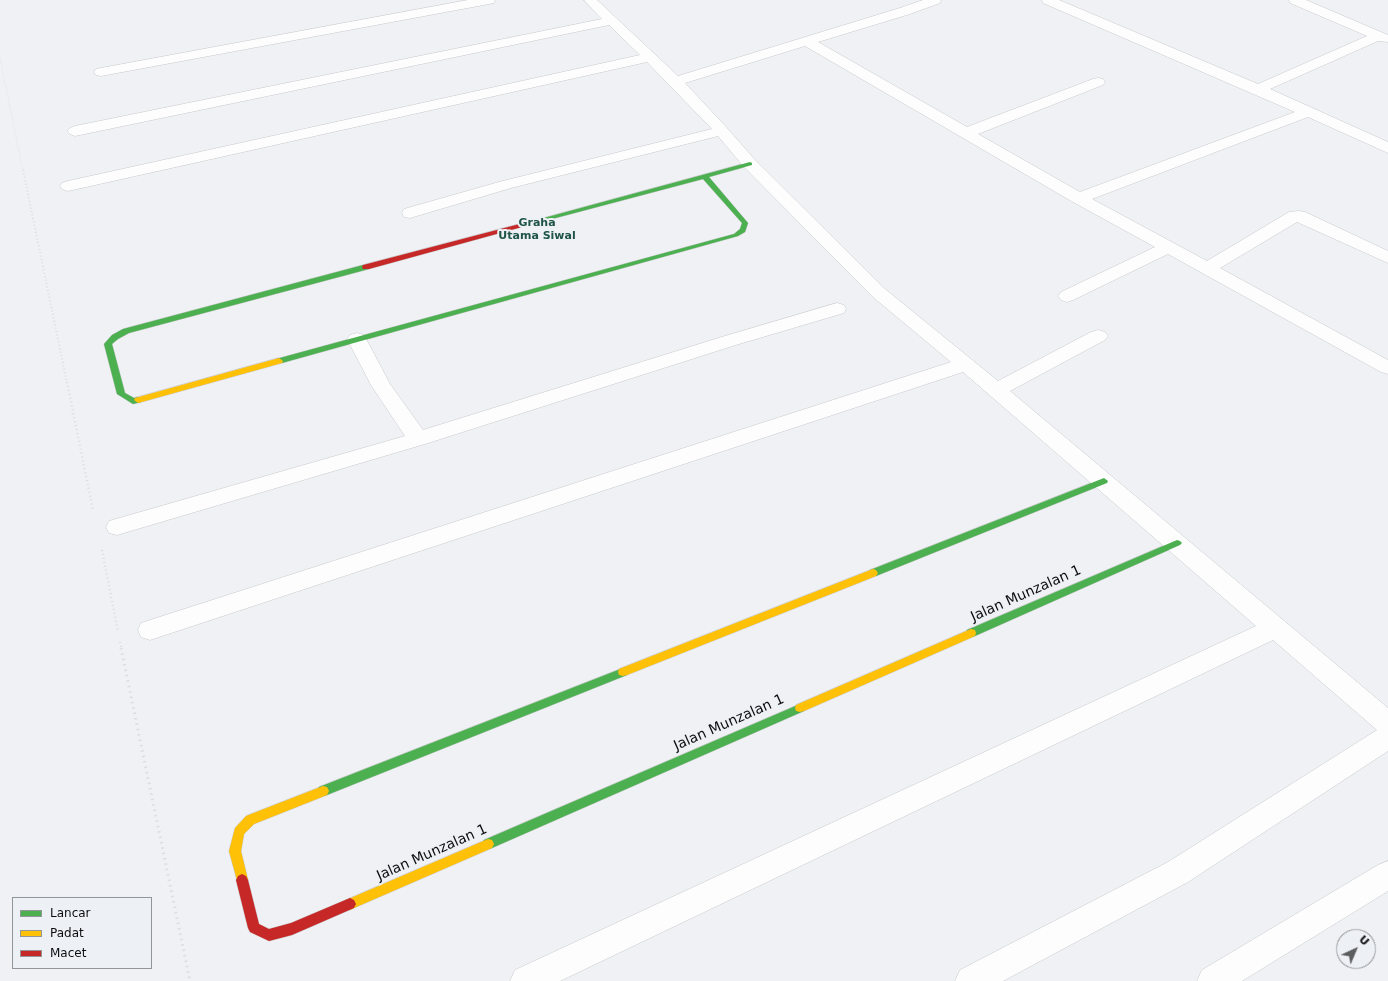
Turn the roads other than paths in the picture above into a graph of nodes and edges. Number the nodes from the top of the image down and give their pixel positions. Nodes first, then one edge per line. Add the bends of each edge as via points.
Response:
1 (489, 0) edge
2 (590, 0) edge
3 (935, 0) edge
4 (1048, 0) edge
5 (1295, 0) edge
6 (611, 21) junction
7 (1383, 38) edge
8 (806, 41) junction
9 (649, 57) junction
10 (102, 72) dead end
11 (675, 81) junction
12 (1098, 82) dead end
13 (1258, 89) junction
14 (1308, 112) junction
15 (75, 131) dead end
16 (722, 132) junction
17 (966, 133) junction
18 (1388, 148) edge
19 (750, 164) junction
20 (705, 177) junction
21 (68, 186) dead end
22 (1079, 198) junction
23 (410, 213) dead end
24 (1169, 248) junction
25 (1388, 258) edge
26 (1207, 269) junction
27 (1067, 296) dead end
28 (837, 309) dead end
29 (1098, 336) dead end
30 (357, 339) junction
31 (966, 364) junction
32 (1388, 368) edge
33 (997, 390) junction
34 (418, 439) junction
35 (1104, 482) junction
36 (117, 527) dead end
37 (1177, 544) junction
38 (1275, 628) junction
39 (150, 630) dead end
40 (1388, 724) edge
41 (1388, 737) edge
42 (1388, 875) edge
43 (526, 981) edge
44 (971, 981) edge
45 (1213, 981) edge

1 - 10 street
2 - 6 street
3 - 8 street
4 - 13 street
5 - 7 street
6 - 9 street
6 - 15 street
7 - 13 street
8 - 11 street
8 - 17 street
9 - 11 street
9 - 21 street
11 - 16 street
12 - 17 street
13 - 14 street
14 - 18 street
14 - 22 street
16 - 19 street
16 - 23 street via 505,185
17 - 22 street
19 - 20 street
19 - 31 street via 879,293
20 - 30 street via 745,223 741,232 736,235
20 - 30 street via 126,331 108,344 121,394 133,401
22 - 24 street
24 - 26 street
24 - 27 street
25 - 26 street via 1295,216
26 - 32 street
28 - 34 street
29 - 33 street
30 - 34 street via 381,385
31 - 33 street
31 - 39 street
33 - 35 street
34 - 36 street
35 - 37 street
35 - 37 street, Jalan Munzalan 1 via 250,820 239,832 234,852 254,928 269,935 292,929
37 - 38 street
38 - 40 street
38 - 43 street
41 - 44 street via 1178,872
42 - 45 street

